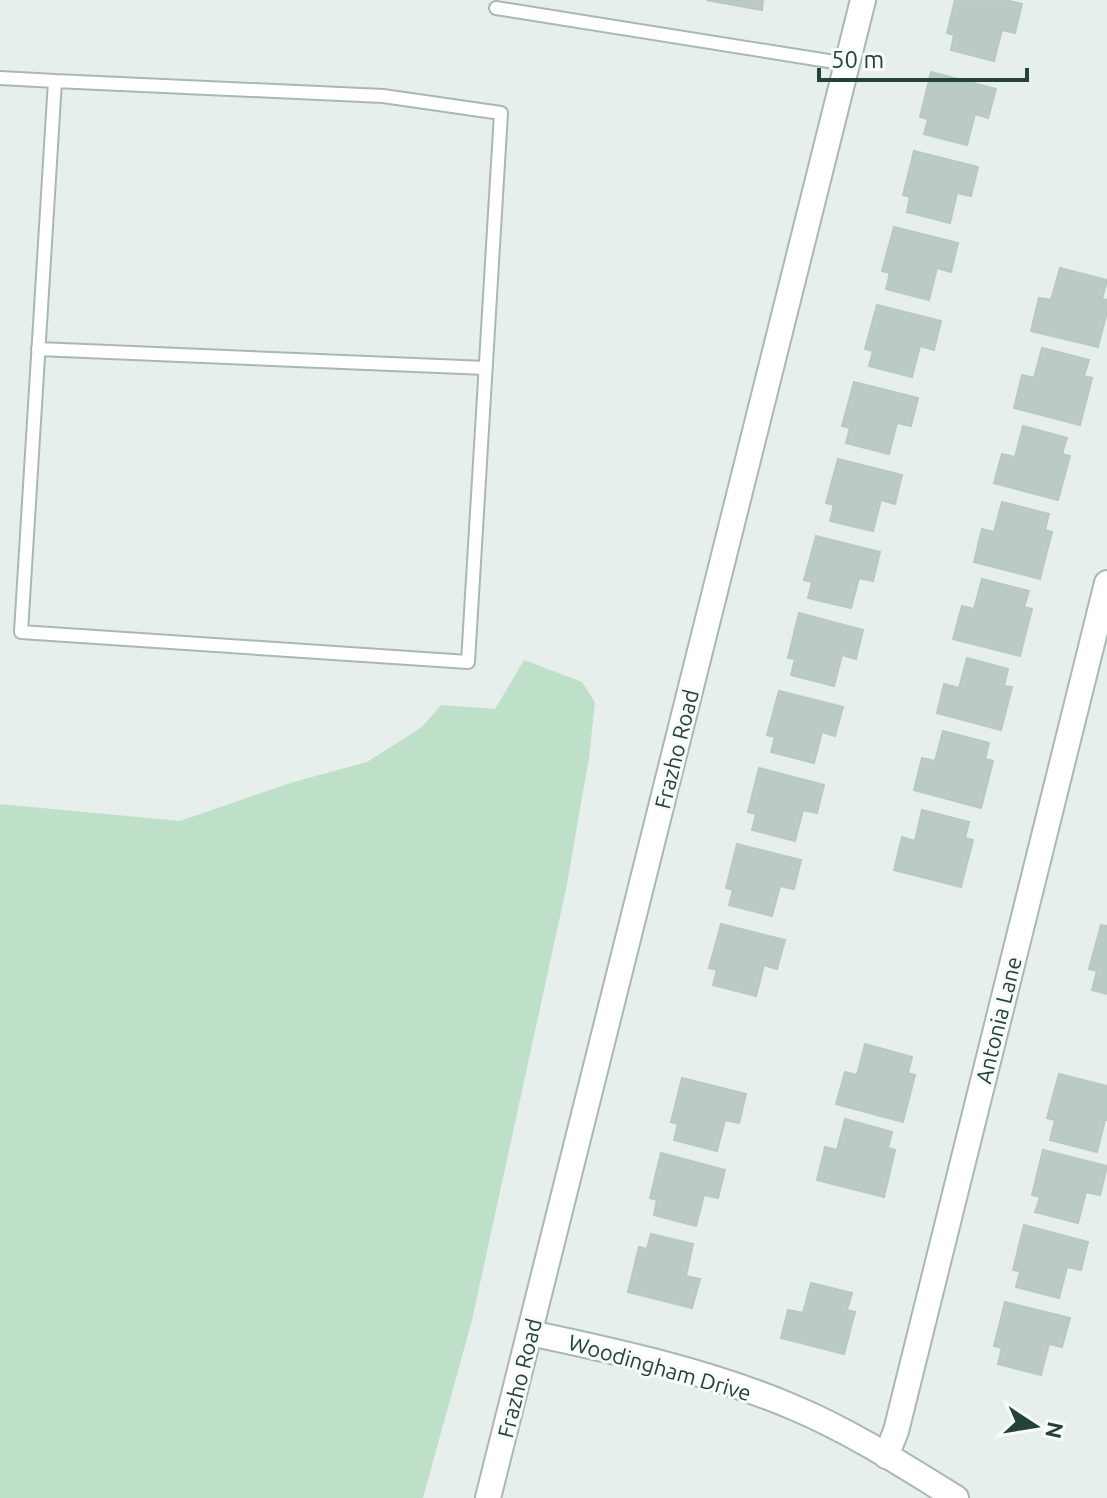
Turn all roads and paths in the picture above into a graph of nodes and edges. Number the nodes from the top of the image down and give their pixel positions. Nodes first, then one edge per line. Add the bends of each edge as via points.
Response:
1 (863, 0) edge
2 (496, 8) dead end
3 (847, 64) junction
4 (0, 78) edge
5 (55, 81) junction
6 (38, 349) junction
7 (486, 368) junction
8 (1107, 583) edge
9 (530, 1333) junction
10 (886, 1456) junction
11 (488, 1498) edge
12 (956, 1498) edge

1 - 3 street, Frazho Road
2 - 3 lane
3 - 9 street, Frazho Road
4 - 5 lane
5 - 6 lane
5 - 7 lane via 383,96 501,113
6 - 7 lane
6 - 7 lane via 21,632 468,662
8 - 10 street, Antonia Lane
9 - 10 street, Woodingham Drive via 710,1377 796,1409
9 - 11 street, Frazho Road
10 - 12 street, Woodingham Drive

